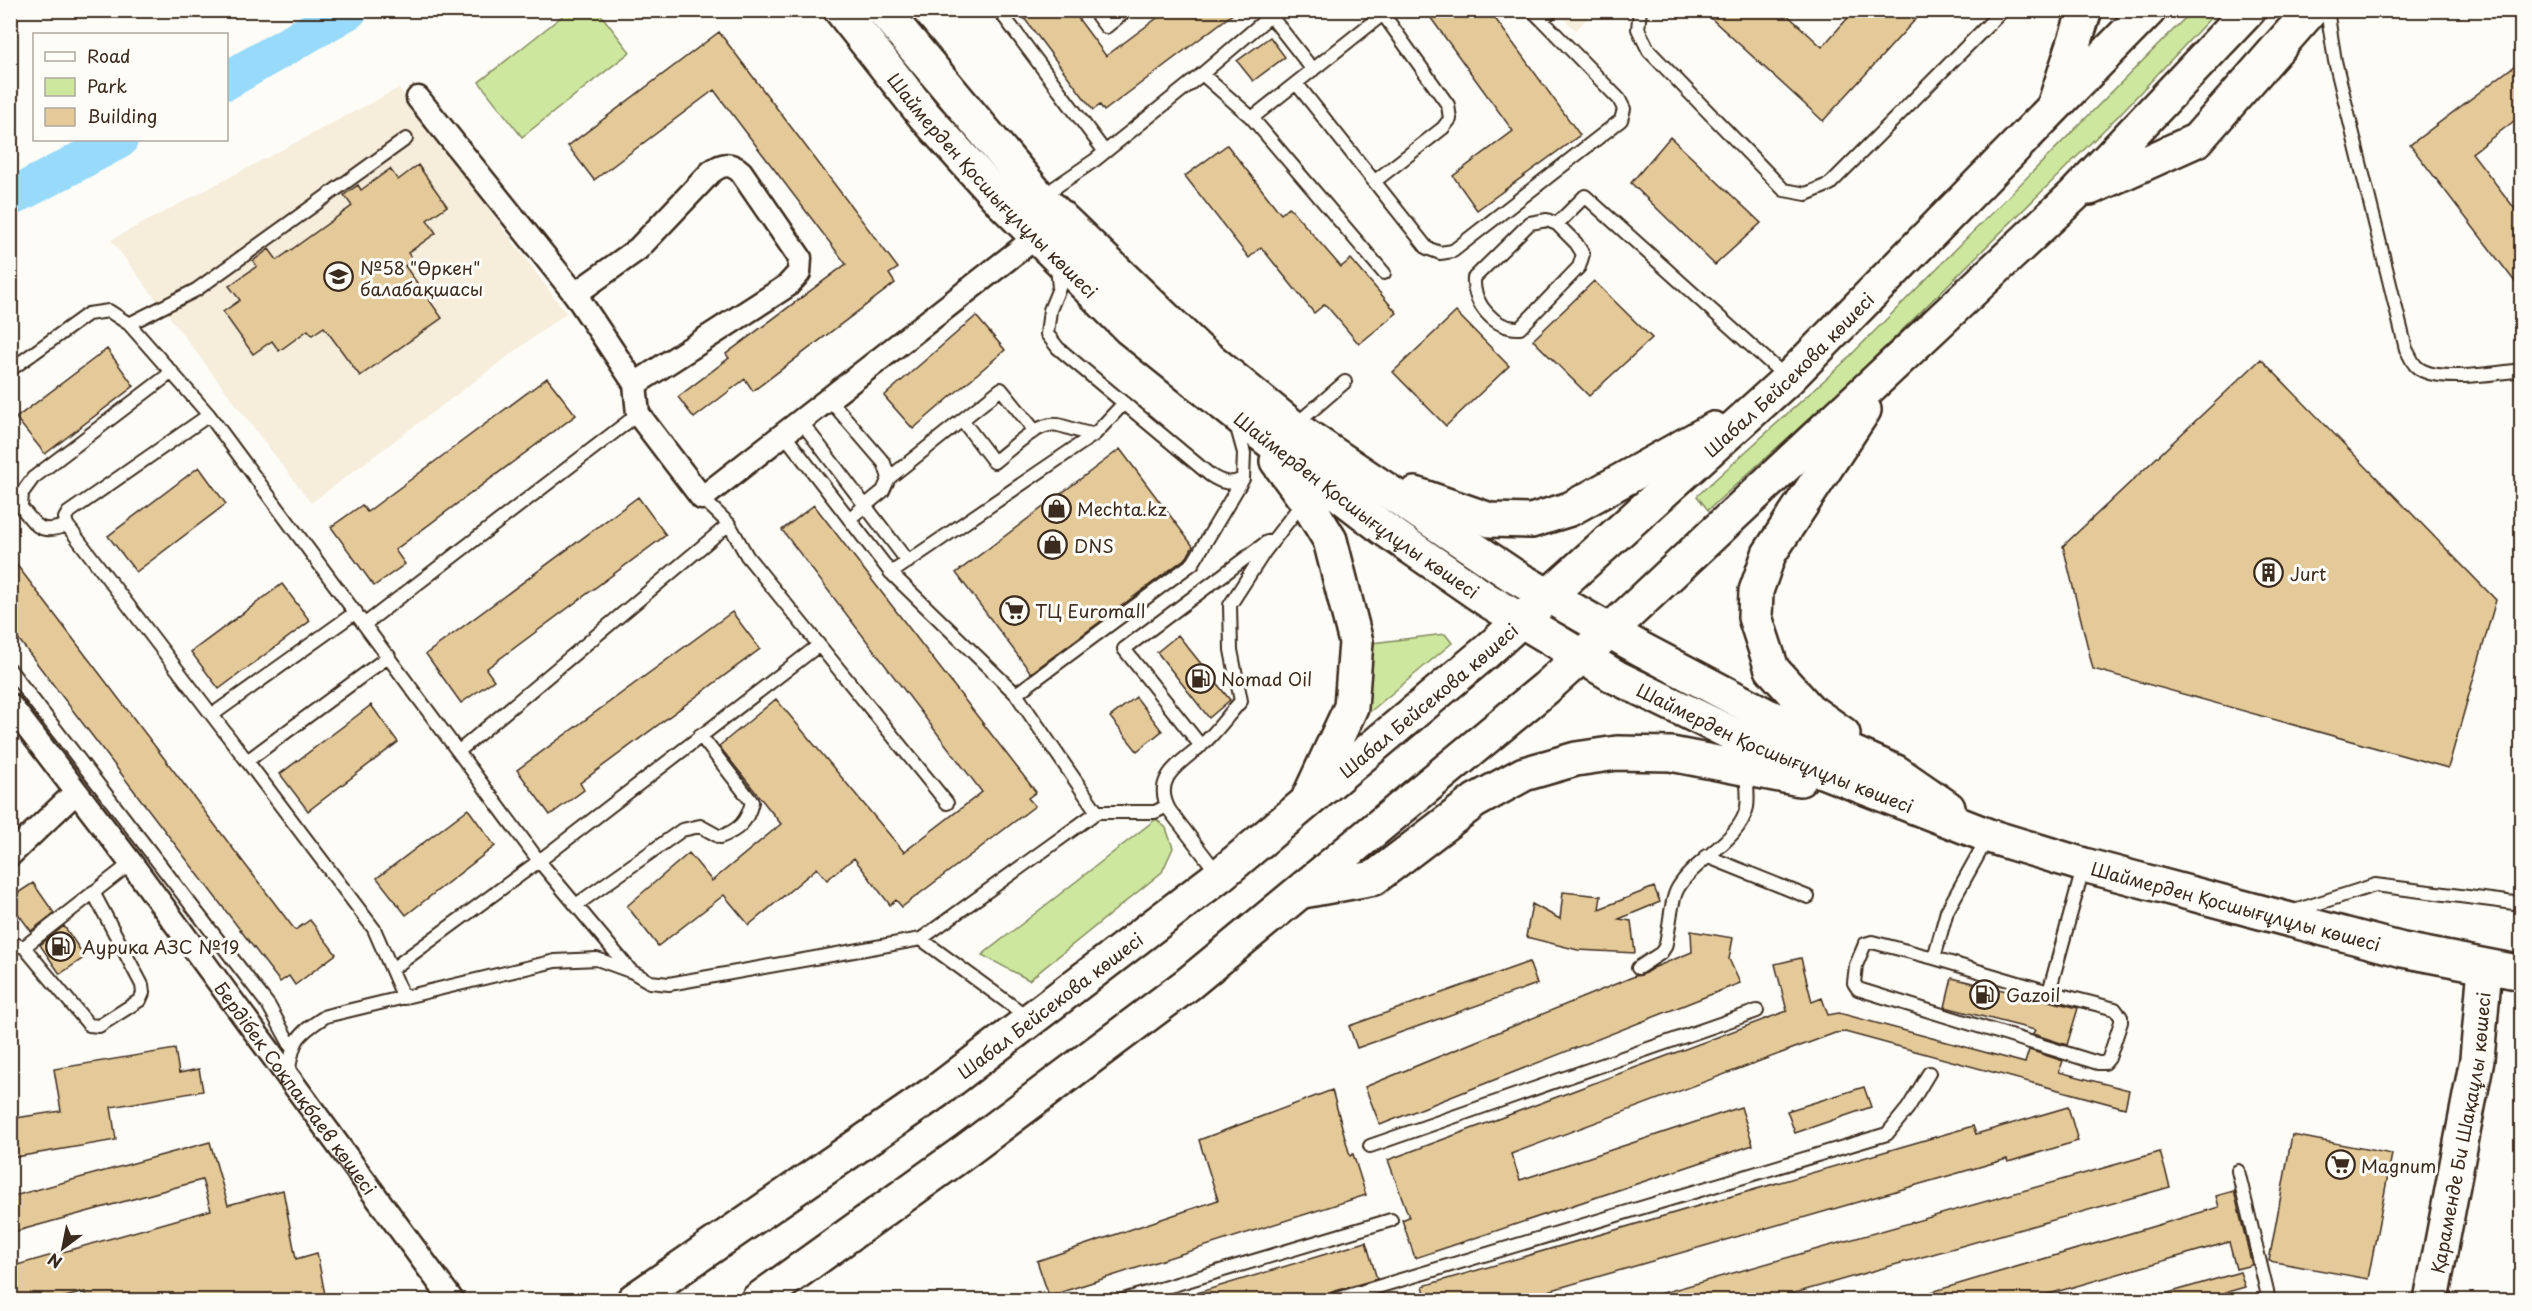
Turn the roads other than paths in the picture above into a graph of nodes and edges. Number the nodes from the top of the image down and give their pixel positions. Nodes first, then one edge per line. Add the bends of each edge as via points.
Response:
1 (841, 10) edge
2 (883, 10) edge
3 (999, 10) edge
4 (1093, 10) edge
5 (1127, 10) edge
6 (1532, 10) edge
7 (1552, 10) edge
8 (1640, 10) edge
9 (2003, 10) edge
10 (2085, 10) edge
11 (2149, 10) edge
12 (2249, 10) edge
13 (2311, 10) edge
14 (2327, 10) edge
15 (1271, 12) edge
16 (1383, 12) edge
17 (1542, 20) junction
18 (1313, 70) junction
19 (1202, 74) junction
20 (1296, 83) junction
21 (418, 98) dead end
22 (2052, 110) junction
23 (1252, 118) junction
24 (406, 139) dead end
25 (1105, 152) junction
26 (1375, 181) junction
27 (2074, 195) junction
28 (1557, 224) junction
29 (1047, 227) junction
30 (1384, 273) dead end
31 (575, 294) junction
32 (129, 324) junction
33 (1894, 364) junction
34 (10, 370) edge
35 (2522, 370) edge
36 (172, 372) junction
37 (1788, 378) junction
38 (1345, 382) dead end
39 (634, 384) junction
40 (828, 398) junction
41 (1763, 402) junction
42 (1124, 403) junction
43 (638, 414) junction
44 (209, 415) junction
45 (962, 420) junction
46 (1242, 420) junction
47 (792, 427) junction
48 (1293, 427) junction
49 (1035, 431) junction
50 (1095, 434) junction
51 (889, 478) junction
52 (1372, 478) junction
53 (1243, 479) junction
54 (702, 498) junction
55 (1305, 499) junction
56 (866, 506) junction
57 (849, 519) junction
58 (729, 524) junction
59 (67, 525) junction
60 (1280, 532) junction
61 (908, 562) junction
62 (891, 573) junction
63 (1548, 596) junction
64 (356, 612) junction
65 (1522, 620) junction
66 (365, 624) junction
67 (1610, 631) junction
68 (819, 645) junction
69 (389, 656) junction
70 (1582, 656) junction
71 (10, 670) edge
72 (1016, 694) junction
73 (10, 705) edge
74 (212, 715) junction
75 (700, 735) junction
76 (1200, 746) junction
77 (459, 751) junction
78 (247, 761) junction
79 (1746, 768) junction
80 (1889, 784) junction
81 (76, 792) junction
82 (947, 803) dead end
83 (1305, 805) junction
84 (1167, 806) junction
85 (1098, 812) junction
86 (1989, 836) junction
87 (10, 855) edge
88 (1706, 856) junction
89 (539, 861) junction
90 (131, 863) junction
91 (2084, 865) junction
92 (1220, 875) junction
93 (1301, 891) junction
94 (93, 892) junction
95 (1808, 897) dead end
96 (2522, 904) edge
97 (576, 905) junction
98 (2278, 916) junction
99 (921, 939) junction
100 (10, 943) edge
101 (24, 947) junction
102 (1934, 958) junction
103 (2485, 967) junction
104 (1638, 968) dead end
105 (392, 969) junction
106 (632, 971) junction
107 (2522, 973) edge
108 (2049, 992) junction
109 (404, 998) junction
110 (1757, 1011) dead end
111 (1031, 1019) junction
112 (292, 1048) junction
113 (1929, 1073) dead end
114 (288, 1077) junction
115 (1370, 1146) dead end
116 (2238, 1171) dead end
117 (1391, 1220) dead end
118 (452, 1300) edge
119 (634, 1300) edge
120 (758, 1300) edge
121 (1123, 1300) edge
122 (1334, 1300) edge
123 (2269, 1300) edge
124 (2430, 1300) edge

1 - 29 main road, Шаймерден Қосшығұлұлы көшесі via 924,115
2 - 29 main road, Шаймерден Қосшығұлұлы көшесі
3 - 25 lane
4 - 5 lane via 1106,27
6 - 17 lane
7 - 17 lane
8 - 9 lane via 1638,29 1648,51 1784,190 1806,194 1830,184
10 - 22 main road
11 - 22 main road, Шабал Бейсекова көшесі
12 - 27 main road
13 - 27 main road via 2197,140
14 - 35 lane via 2335,61 2406,349 2416,366 2434,375
15 - 18 lane
15 - 19 lane
16 - 18 lane
16 - 26 lane via 1448,105 1450,119
17 - 26 lane via 1619,99 1624,109 1621,120 1453,251 1440,253 1427,248
18 - 20 lane
19 - 23 lane
19 - 25 lane
20 - 23 lane
20 - 26 lane
21 - 31 street
22 - 37 main road, Шабал Бейсекова көшесі
23 - 30 lane
24 - 32 lane via 196,290
25 - 29 lane
27 - 33 main road
28 - 28 lane via 1582,254 1579,267 1520,328 1508,329 1478,301 1474,278 1530,223 1547,220
28 - 37 lane via 1585,195
29 - 40 street
29 - 42 lane via 1059,288 1050,310 1047,334 1058,348
29 - 46 main road, Шаймерден Қосшығұлұлы көшесі via 1130,329
29 - 48 main road, Шаймерден Қосшығұлұлы көшесі
31 - 39 street
31 - 39 street via 638,249 720,165 728,164 741,172 800,258 799,273 787,286
32 - 34 lane via 109,311 88,314
32 - 36 lane
33 - 67 main road
33 - 80 main road via 1769,554 1756,591 1755,617 1772,669 1809,710
36 - 44 lane
36 - 59 lane via 33,478 22,493 21,507 38,528 51,531
37 - 41 main road, Шабал Бейсекова көшесі
38 - 48 lane
39 - 43 street
40 - 47 street
40 - 51 lane via 884,463
41 - 52 main road via 1569,509 1532,521 1490,520
41 - 63 main road, Шабал Бейсекова көшесі
42 - 50 lane
42 - 53 lane via 1210,475 1232,484
43 - 54 street
43 - 66 lane
44 - 59 lane via 68,513
44 - 64 lane
45 - 49 lane via 1001,389
45 - 49 lane via 994,462
45 - 51 lane
46 - 53 lane
46 - 55 main road
46 - 65 main road, Шаймерден Қосшығұлұлы көшесі via 1383,528
47 - 54 street
47 - 56 lane
47 - 57 lane
48 - 52 main road, Шаймерден Қосшығұлұлы көшесі
49 - 50 lane via 1057,424 1080,434
50 - 61 lane
51 - 56 lane via 884,491
52 - 63 main road, Шаймерден Қосшығұлұлы көшесі
53 - 72 lane via 1193,563
54 - 58 lane
55 - 60 lane
55 - 83 main road via 1330,540 1356,642 1351,707
56 - 57 lane
56 - 61 lane
57 - 62 lane
58 - 68 lane via 747,556
58 - 77 lane
59 - 74 lane
60 - 76 lane via 1230,605 1231,650 1240,701
60 - 76 lane via 1124,649
61 - 62 lane
62 - 72 lane
63 - 65 main road, Шабал Бейсекова көшесі
63 - 67 main road, Шаймерден Қосшығұлұлы көшесі
64 - 66 lane
64 - 74 lane
65 - 70 main road, Шаймерден Қосшығұлұлы көшесі
65 - 83 main road, Шабал Бейсекова көшесі
66 - 69 lane
67 - 70 main road
67 - 80 main road, Шаймерден Қосшығұлұлы көшесі
68 - 75 lane
68 - 82 lane
69 - 77 lane
69 - 78 lane
70 - 80 main road, Шаймерден Қосшығұлұлы көшесі via 1753,744
70 - 93 main road
71 - 112 lane via 269,1006
72 - 85 lane
73 - 81 street, Бердібек Соқпақбаев көшесі
74 - 78 lane
75 - 89 lane
75 - 97 lane via 752,802 748,818 737,831 720,837 700,826 682,830
76 - 84 lane via 1169,772 1163,786
77 - 89 lane
78 - 105 lane via 374,929
79 - 80 main road
79 - 88 lane via 1747,807 1734,833
79 - 93 main road via 1671,754 1617,753 1576,759 1524,774 1475,801 1374,878
80 - 86 main road, Шаймерден Қосшығұлұлы көшесі
81 - 87 street
81 - 90 street, Бердібек Соқпақбаев көшесі
83 - 92 main road, Шабал Бейсекова көшесі
84 - 85 lane via 1155,812
84 - 92 lane
85 - 99 lane
86 - 91 main road, Шаймерден Қосшығұлұлы көшесі
86 - 102 lane via 1947,911
88 - 95 lane
88 - 104 lane via 1676,891 1665,947
89 - 97 lane
89 - 105 lane
90 - 94 lane
90 - 114 street, Бердібек Соқпақбаев көшесі
91 - 98 main road, Шаймерден Қосшығұлұлы көшесі
91 - 108 lane
92 - 111 main road, Шабал Бейсекова көшесі
93 - 120 main road via 1179,991
94 - 101 lane
94 - 101 lane via 142,985 141,1000 99,1026 89,1025
96 - 98 lane via 2375,885
97 - 106 lane
98 - 103 main road, Шаймерден Қосшығұлұлы көшесі via 2403,950
99 - 106 lane via 669,984 650,982
99 - 111 lane
100 - 101 lane
102 - 108 lane
102 - 108 lane via 1872,942 1865,944 1854,983 1858,989 2105,1063 2121,1017 2115,1010
103 - 107 main road, Шаймерден Қосшығұлұлы көшесі
103 - 124 main road, Қараменде Би Шақаұлы көшесі via 2477,1059
105 - 109 lane
106 - 109 lane via 597,959 555,961
109 - 112 lane via 326,1016 304,1029
110 - 115 lane
111 - 119 main road, Шабал Бейсекова көшесі via 937,1091
112 - 114 lane
113 - 122 lane via 1887,1134
114 - 118 street, Бердібек Соқпақбаев көшесі
116 - 123 lane
117 - 121 lane

